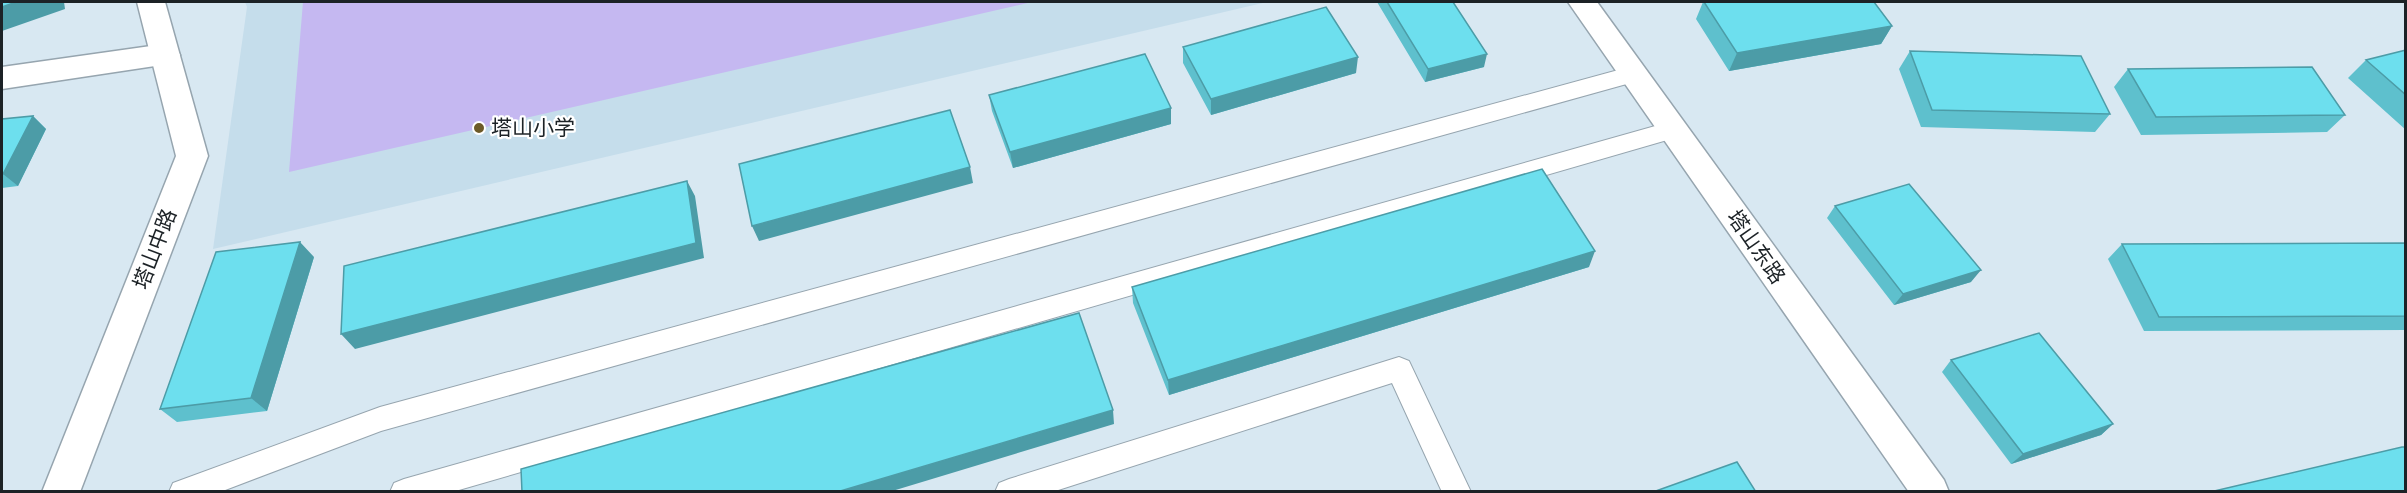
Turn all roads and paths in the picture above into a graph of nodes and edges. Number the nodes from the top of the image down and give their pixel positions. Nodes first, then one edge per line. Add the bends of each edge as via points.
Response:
1 (151, 2) edge
2 (1582, 2) edge
3 (165, 56) junction
4 (1633, 74) junction
5 (2, 78) edge
6 (1673, 130) junction
7 (61, 492) edge
8 (183, 492) edge
9 (404, 492) edge
10 (1009, 492) edge
11 (1457, 492) edge
12 (1931, 492) edge

1 - 3 street, 塔山中路
2 - 4 street, 塔山东路
3 - 5 street
3 - 7 street, 塔山中路 via 192,156
4 - 6 street, 塔山东路
4 - 8 lane via 380,420
6 - 9 lane
6 - 12 street, 塔山东路
10 - 11 lane via 1399,369

